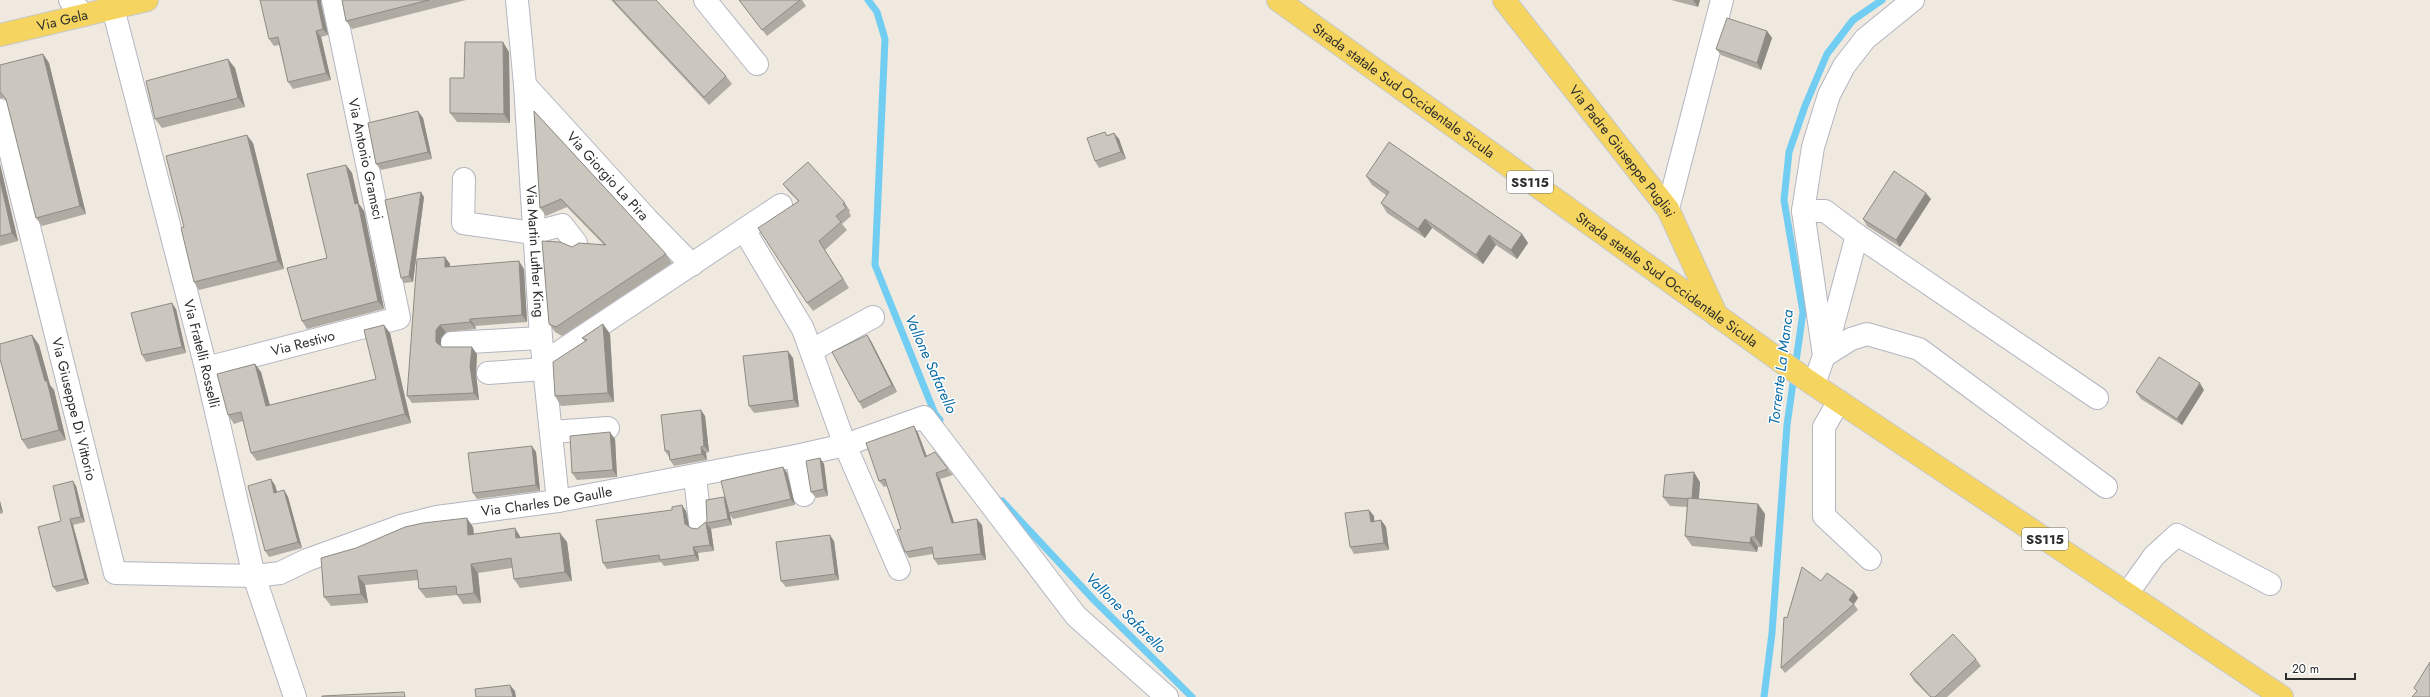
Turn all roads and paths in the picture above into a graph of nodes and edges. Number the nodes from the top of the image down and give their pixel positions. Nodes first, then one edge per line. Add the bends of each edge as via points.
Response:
1 (147, 0) edge
2 (333, 0) edge
3 (517, 0) edge
4 (705, 0) edge
5 (1278, 0) edge
6 (1504, 0) edge
7 (1722, 0) edge
8 (1913, 0) edge
9 (77, 8) edge
10 (113, 8) junction
11 (0, 35) edge
12 (757, 64) dead end
13 (525, 85) junction
14 (0, 110) edge
15 (464, 179) dead end
16 (781, 205) dead end
17 (1668, 209) junction
18 (1803, 211) junction
19 (744, 230) junction
20 (533, 233) junction
21 (1857, 235) junction
22 (576, 243) edge
23 (692, 265) junction
24 (873, 317) dead end
25 (1717, 317) junction
26 (399, 318) joint
27 (541, 338) junction
28 (452, 343) dead end
29 (812, 350) junction
30 (1824, 356) junction
31 (544, 366) junction
32 (206, 368) junction
33 (488, 373) dead end
34 (1811, 382) junction
35 (2097, 398) dead end
36 (1839, 401) junction
37 (608, 428) dead end
38 (550, 432) junction
39 (845, 445) junction
40 (796, 456) junction
41 (695, 476) junction
42 (2106, 487) dead end
43 (804, 495) dead end
44 (558, 501) junction
45 (700, 523) dead end
46 (1870, 559) dead end
47 (899, 570) dead end
48 (254, 576) junction
49 (2270, 584) dead end
50 (2127, 594) junction
51 (295, 697) edge
52 (1167, 697) edge
53 (2282, 697) edge

1 - 10 main road, Via Gela
2 - 26 street, Via Antonio Gramsci
3 - 13 street, Via Martin Luther King
4 - 12 street
5 - 25 main road, Strada statale Sud Occidentale Sicula / SS115
6 - 17 main road, Via Padre Giuseppe Puglisi
7 - 17 street
8 - 18 street via 1864,39 1844,66 1829,95 1813,147
9 - 10 main road, Via Gela
9 - 11 main road, Via Gela
10 - 32 street, Via Fratelli Rosselli
13 - 20 street, Via Martin Luther King
13 - 23 street, Via Giorgio La Pira
14 - 48 street, Via Giuseppe Di Vittorio via 115,573
15 - 20 street via 463,223
16 - 19 street
17 - 25 main road, Via Padre Giuseppe Puglisi
18 - 21 street via 1825,211
18 - 30 street
19 - 23 street
19 - 29 street via 803,329
20 - 22 street via 562,225
20 - 27 street, Via Martin Luther King
21 - 30 street
21 - 35 street
23 - 31 street
24 - 29 street
25 - 34 main road, Strada statale Sud Occidentale Sicula / SS115
26 - 32 street, Via Restivo
27 - 28 street
27 - 31 street, Via Martin Luther King
29 - 39 street
30 - 34 street
30 - 42 street via 1851,339 1867,334 1919,349
31 - 33 street
31 - 38 street, Via Martin Luther King
32 - 48 street, Via Fratelli Rosselli
34 - 36 main road, Strada statale Sud Occidentale Sicula / SS115
36 - 46 street via 1824,427 1824,516
36 - 50 main road, Strada statale Sud Occidentale Sicula / SS115
37 - 38 street
38 - 44 street, Via Martin Luther King
39 - 40 street, Via Charles De Gaulle
39 - 47 street
39 - 52 street, Via Charles De Gaulle via 924,417 1076,616
40 - 41 street, Via Charles De Gaulle
40 - 43 street
41 - 44 street, Via Charles De Gaulle
41 - 45 street
44 - 48 street, Via Charles De Gaulle via 437,517 401,526 307,560 280,573
48 - 51 street, Via Fratelli Rosselli
49 - 50 street via 2177,535 2154,556
50 - 53 main road, Strada statale Sud Occidentale Sicula / SS115

